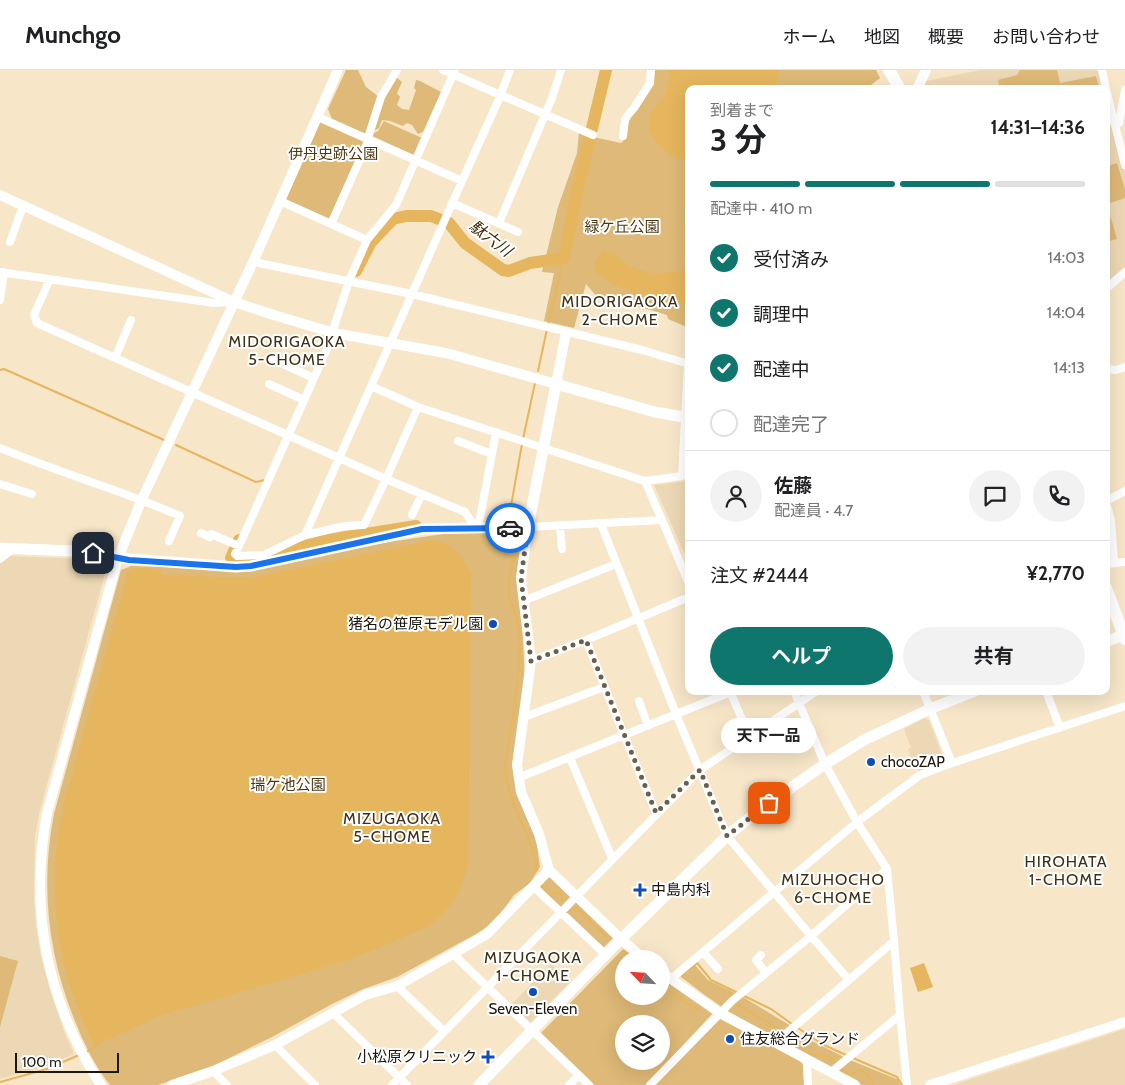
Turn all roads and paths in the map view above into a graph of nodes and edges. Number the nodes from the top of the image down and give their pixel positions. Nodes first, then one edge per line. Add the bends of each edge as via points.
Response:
1 (338, 70) edge
2 (397, 70) edge
3 (443, 70) edge
4 (510, 70) edge
5 (561, 70) edge
6 (650, 70) edge
7 (890, 70) edge
8 (926, 70) edge
9 (1102, 70) edge
10 (454, 72) edge
11 (898, 85) edge
12 (919, 85) edge
13 (1105, 85) edge
14 (1125, 90) edge
15 (500, 95) junction
16 (1124, 104) edge
17 (1110, 106) edge
18 (546, 114) junction
19 (318, 117) junction
20 (1114, 123) junction
21 (592, 134) dead end
22 (623, 136) dead end
23 (369, 139) junction
24 (416, 160) junction
25 (1125, 165) edge
26 (462, 181) junction
27 (0, 195) edge
28 (280, 201) junction
29 (452, 203) junction
30 (23, 206) junction
31 (499, 223) junction
32 (330, 224) junction
33 (518, 232) dead end
34 (367, 240) junction
35 (10, 242) dead end
36 (253, 262) junction
37 (2, 272) edge
38 (1125, 272) edge
39 (50, 279) junction
40 (349, 281) junction
41 (1110, 285) edge
42 (412, 294) junction
43 (0, 300) edge
44 (234, 302) junction
45 (131, 320) dead end
46 (566, 332) junction
47 (333, 333) junction
48 (391, 342) junction
49 (115, 358) junction
50 (274, 360) dead end
51 (685, 363) edge
52 (1125, 367) edge
53 (1110, 369) edge
54 (312, 377) junction
55 (269, 384) dead end
56 (556, 384) junction
57 (371, 386) junction
58 (192, 392) junction
59 (304, 400) junction
60 (418, 407) junction
61 (685, 417) edge
62 (496, 432) junction
63 (287, 434) junction
64 (458, 441) dead end
65 (0, 448) edge
66 (543, 448) junction
67 (492, 454) junction
68 (340, 458) junction
69 (685, 476) edge
70 (386, 479) junction
71 (646, 481) junction
72 (0, 484) edge
73 (1125, 490) edge
74 (32, 494) dead end
75 (422, 494) junction
76 (142, 499) junction
77 (1110, 499) edge
78 (412, 515) dead end
79 (1110, 517) edge
80 (662, 520) junction
81 (601, 524) junction
82 (560, 526) junction
83 (528, 527) junction
84 (476, 528) junction
85 (201, 533) dead end
86 (305, 535) junction
87 (170, 541) dead end
88 (237, 545) junction
89 (6, 548) edge
90 (562, 549) dead end
91 (0, 558) edge
92 (118, 558) junction
93 (1125, 562) edge
94 (1110, 563) edge
95 (616, 564) junction
96 (685, 575) edge
97 (685, 599) edge
98 (1110, 599) edge
99 (523, 601) junction
100 (639, 618) junction
101 (1124, 636) edge
102 (586, 640) junction
103 (1110, 641) edge
104 (531, 661) junction
105 (604, 687) junction
106 (724, 695) edge
107 (732, 695) edge
108 (796, 695) edge
109 (811, 695) edge
110 (925, 695) edge
111 (965, 695) edge
112 (1048, 695) edge
113 (639, 700) dead end
114 (799, 704) junction
115 (1125, 706) edge
116 (930, 709) junction
117 (676, 714) junction
118 (524, 717) junction
119 (648, 726) junction
120 (1060, 728) junction
121 (624, 735) junction
122 (749, 736) junction
123 (570, 758) junction
124 (952, 763) junction
125 (825, 764) junction
126 (700, 770) junction
127 (518, 778) junction
128 (656, 813) junction
129 (857, 822) junction
130 (727, 836) junction
131 (612, 858) junction
132 (887, 869) junction
133 (549, 870) junction
134 (533, 886) junction
135 (774, 891) junction
136 (576, 896) junction
137 (561, 912) junction
138 (811, 936) junction
139 (620, 939) junction
140 (894, 941) junction
141 (633, 950) edge
142 (703, 952) junction
143 (453, 954) junction
144 (606, 955) junction
145 (761, 955) dead end
146 (718, 969) dead end
147 (766, 974) junction
148 (672, 979) joint
149 (849, 980) junction
150 (397, 986) junction
151 (488, 988) junction
152 (333, 1012) junction
153 (720, 1013) junction
154 (900, 1015) junction
155 (1125, 1022) edge
156 (444, 1031) junction
157 (532, 1031) junction
158 (776, 1042) junction
159 (275, 1045) junction
160 (807, 1060) junction
161 (213, 1071) junction
162 (831, 1072) junction
163 (579, 1075) junction
164 (399, 1077) junction
165 (100, 1085) edge
166 (172, 1085) edge
167 (226, 1085) edge
168 (315, 1085) edge
169 (392, 1085) edge
170 (408, 1085) edge
171 (479, 1085) edge
172 (569, 1085) edge
173 (589, 1085) edge
174 (650, 1085) edge
175 (808, 1085) edge
176 (856, 1085) edge
177 (908, 1085) edge
178 (930, 1085) edge

1 - 19 street
2 - 23 street via 381,98
3 - 10 street
4 - 15 street
5 - 18 street
6 - 22 street via 650,83 625,120
7 - 11 highway
8 - 12 street
9 - 13 street
10 - 15 street
10 - 24 street
14 - 16 street
15 - 18 street
15 - 26 street
16 - 20 street via 1119,123
17 - 20 street
18 - 21 street
18 - 31 street
19 - 23 street
19 - 28 street
20 - 25 street
23 - 24 street
23 - 32 street
24 - 26 street
24 - 34 street via 396,205
26 - 29 street
27 - 30 street
28 - 32 street
28 - 36 street
29 - 31 street
29 - 42 street
30 - 35 street
30 - 44 street
31 - 33 street
32 - 34 street
34 - 40 street
36 - 40 street
36 - 44 street
37 - 39 street
37 - 43 street
38 - 41 street
39 - 44 street via 214,304
39 - 49 street via 34,314 37,323
40 - 42 street
40 - 47 street
42 - 46 street
42 - 48 street
44 - 47 street
44 - 58 street
45 - 49 street via 125,327
46 - 51 street
46 - 56 street
47 - 48 street
47 - 54 street
48 - 56 street via 446,353
48 - 57 street
49 - 58 street
50 - 54 street
52 - 53 street
54 - 59 street
55 - 59 street
56 - 61 main road
56 - 66 main road
57 - 60 street
57 - 68 street
58 - 63 street
58 - 76 street
59 - 63 street
60 - 62 street
60 - 70 street
62 - 66 street
62 - 67 street
63 - 68 street
63 - 88 street
64 - 67 street
65 - 76 street
66 - 71 street
66 - 83 main road
67 - 84 street
68 - 70 street
68 - 86 street
69 - 71 street
70 - 75 street
70 - 86 street via 364,525
71 - 80 street
72 - 74 street
73 - 77 street
75 - 78 street
75 - 84 street via 464,512
76 - 87 street via 180,516
76 - 92 street
79 - 94 street
80 - 81 street
80 - 96 street
81 - 82 street
81 - 95 street
82 - 83 street
82 - 90 street
83 - 84 main road
83 - 99 street via 521,578
84 - 92 main road via 422,529 251,566
85 - 88 street
86 - 88 street via 264,555 236,556
89 - 91 street
89 - 92 main road via 73,551
92 - 165 street via 47,813 40,868 41,925 56,992 72,1035
93 - 94 street
95 - 99 street
95 - 100 street
97 - 100 street
98 - 101 highway
99 - 104 street
100 - 102 street
100 - 117 street
101 - 103 main road
102 - 104 street
102 - 105 street
104 - 118 street
105 - 118 street
105 - 121 street
106 - 117 street
107 - 122 street
108 - 114 street
109 - 114 street
110 - 116 street
111 - 116 main road
112 - 120 street
113 - 119 street
114 - 122 street
114 - 125 street
115 - 120 street
116 - 124 street
116 - 125 main road via 864,740
117 - 119 street
117 - 126 street
118 - 127 street
119 - 121 street
120 - 124 street
121 - 123 street
121 - 128 street
122 - 126 street
123 - 127 street
123 - 131 street
124 - 129 street via 920,776
125 - 129 street
125 - 130 main road
126 - 128 street
126 - 130 street
127 - 133 street
128 - 131 street
129 - 132 street
129 - 135 street
130 - 135 street
130 - 139 main road
131 - 136 street
132 - 138 street
132 - 140 street
133 - 134 street
133 - 136 street
134 - 137 street
134 - 143 street via 487,934
135 - 138 street
135 - 142 street
136 - 137 street
136 - 139 street
137 - 144 street
137 - 151 street
138 - 147 street
138 - 149 street
139 - 141 street
139 - 144 main road
140 - 149 street
140 - 154 street
142 - 146 street
142 - 148 street
143 - 150 street
143 - 151 street
144 - 157 main road
145 - 147 street via 756,960
147 - 153 street
148 - 153 street
149 - 158 street
150 - 152 street via 365,995
150 - 156 street
151 - 156 street
151 - 157 street
152 - 159 street
152 - 164 street
153 - 158 street
153 - 174 street
154 - 162 street
154 - 177 street
155 - 178 street
156 - 164 street
157 - 163 street
157 - 171 main road
158 - 160 street
159 - 161 street
159 - 168 street
160 - 162 street
160 - 175 street
161 - 166 street
161 - 167 street
162 - 176 street
163 - 172 street
163 - 173 street
164 - 169 street
164 - 170 street

